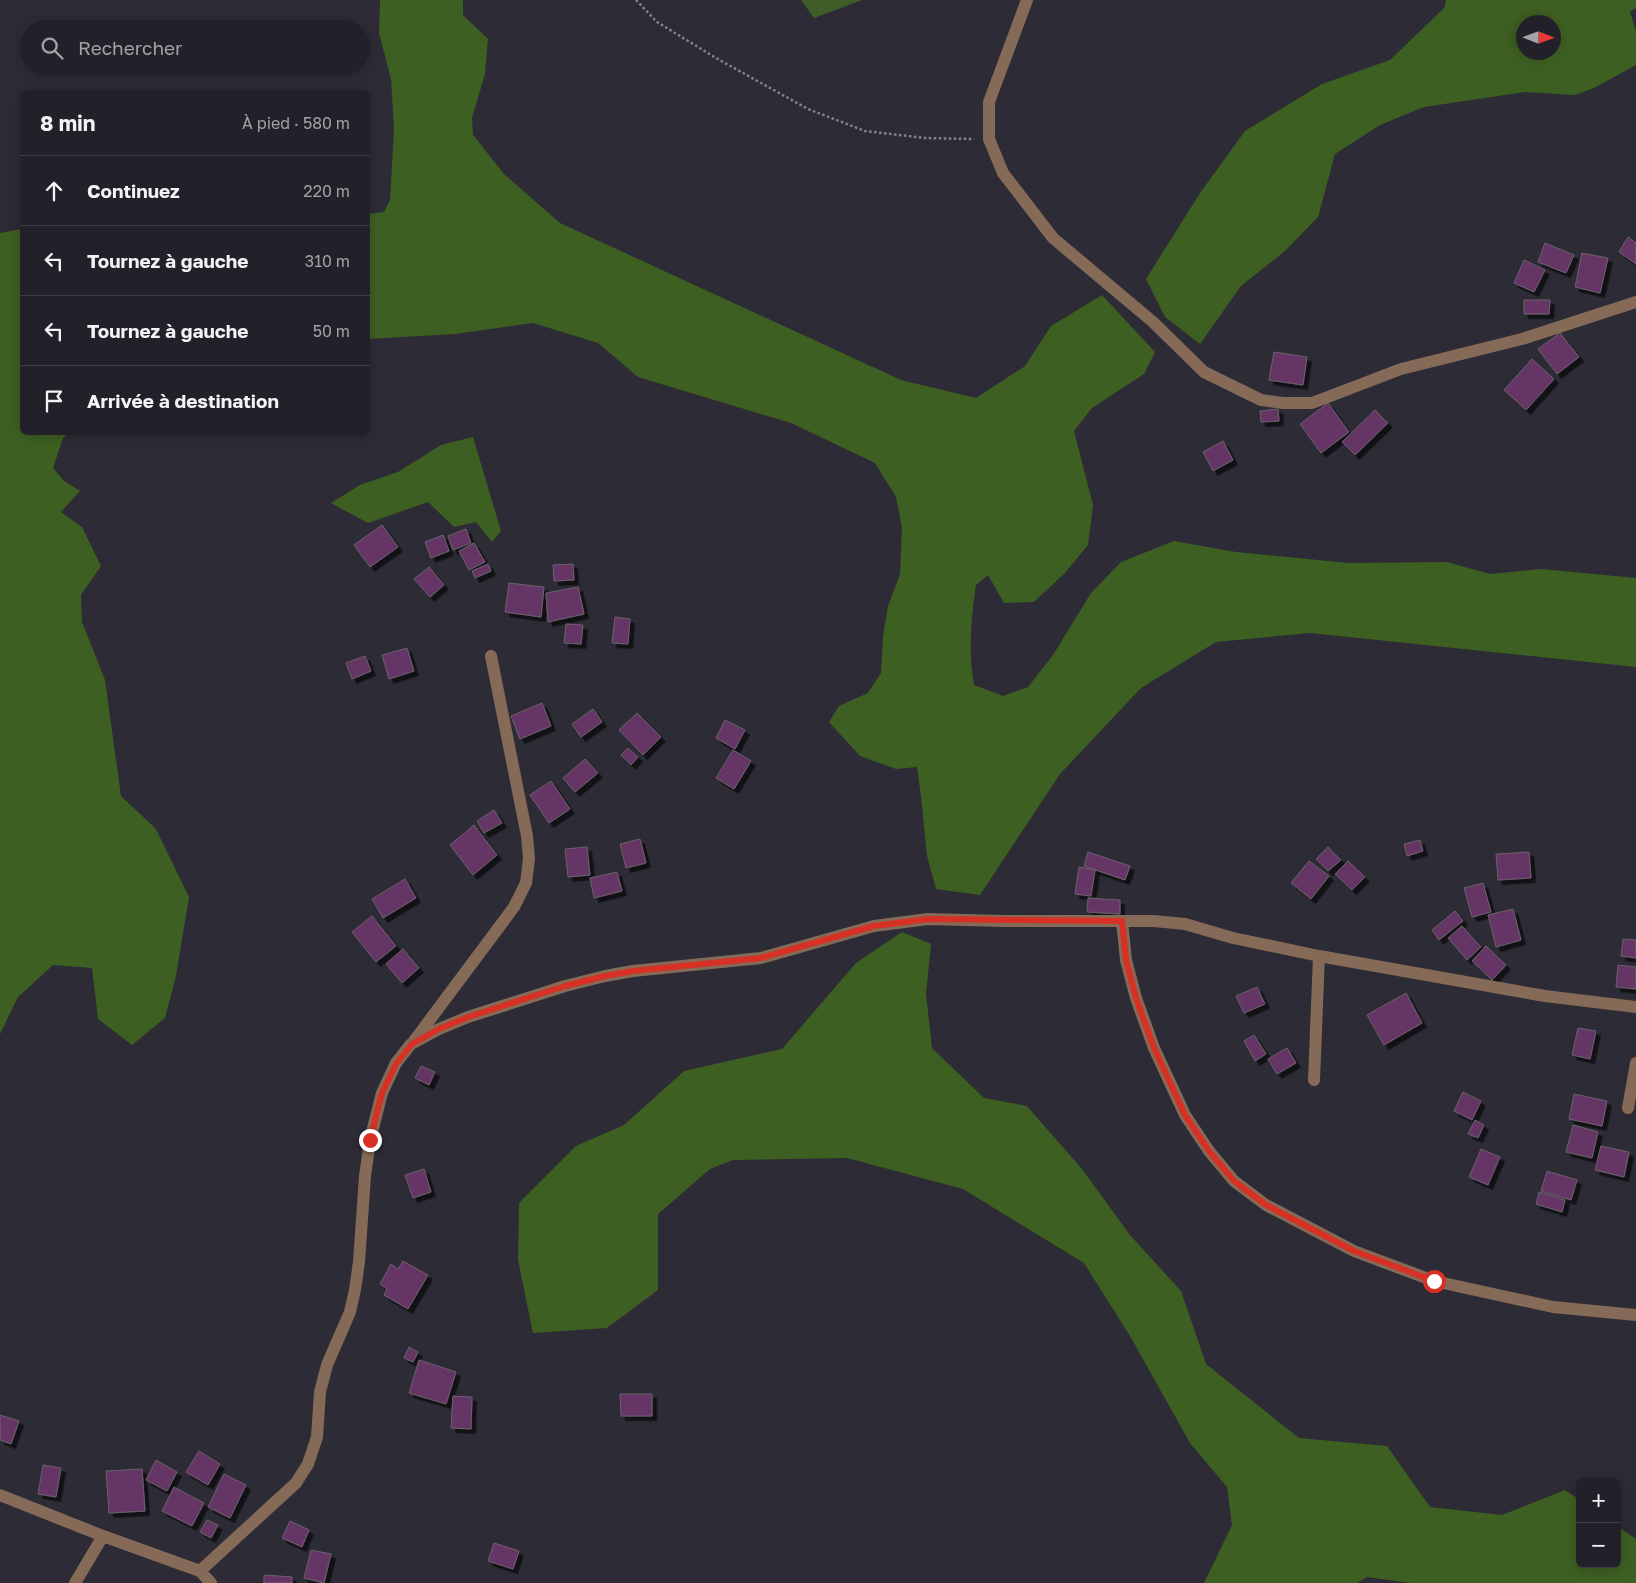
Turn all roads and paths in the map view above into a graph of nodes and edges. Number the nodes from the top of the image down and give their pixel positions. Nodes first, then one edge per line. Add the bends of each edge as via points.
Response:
1 (636, 0) edge
2 (1027, 0) edge
3 (989, 140) junction
4 (1636, 302) edge
5 (491, 656) dead end
6 (1122, 921) junction
7 (1319, 956) junction
8 (1636, 1007) edge
9 (412, 1044) junction
10 (1636, 1063) edge
11 (1314, 1080) dead end
12 (1628, 1108) dead end
13 (1636, 1315) edge
14 (0, 1496) edge
15 (102, 1536) junction
16 (200, 1571) junction
17 (75, 1583) edge
18 (211, 1583) edge

1 - 3 path via 657,22 808,109 865,131 925,138
2 - 3 street via 989,102
3 - 4 street via 1003,173 1053,238 1154,322 1204,372 1261,400 1312,403 1401,369 1522,339
5 - 9 street via 527,836 526,884 514,907
6 - 7 street via 1185,924
6 - 9 street via 928,919 874,926 761,958 633,971 565,986 468,1017
6 - 13 street via 1126,960 1154,1048 1185,1115 1234,1181 1266,1205 1354,1251 1434,1281 1553,1307
7 - 8 street via 1544,996
7 - 11 street
9 - 16 street via 396,1064 382,1093 370,1140 355,1290 350,1312 322,1383 317,1437 308,1464 296,1483
10 - 12 street
14 - 15 street
15 - 16 street
15 - 17 street
16 - 18 street

